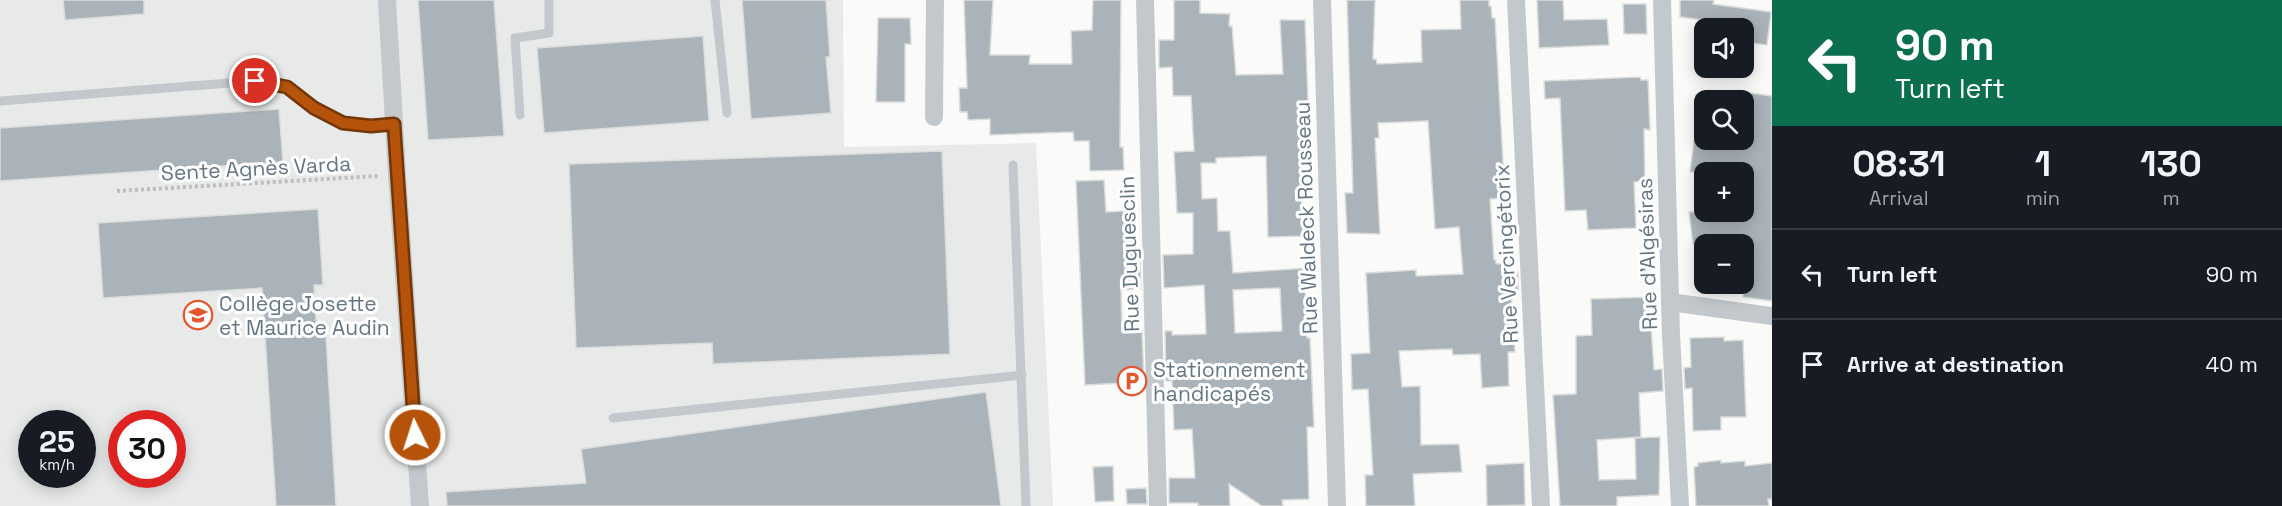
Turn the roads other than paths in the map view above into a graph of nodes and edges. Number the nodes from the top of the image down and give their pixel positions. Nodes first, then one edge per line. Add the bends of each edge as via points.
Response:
1 (387, 0) edge
2 (549, 0) edge
3 (715, 0) edge
4 (935, 0) edge
5 (1144, 0) edge
6 (1322, 0) edge
7 (1516, 0) edge
8 (1662, 0) edge
9 (0, 101) edge
10 (727, 113) dead end
11 (520, 115) dead end
12 (934, 117) dead end
13 (394, 124) junction
14 (1013, 165) dead end
15 (1670, 302) junction
16 (1772, 316) edge
17 (1022, 375) junction
18 (612, 418) dead end
19 (420, 506) edge
20 (1026, 506) edge
21 (1158, 506) edge
22 (1337, 506) edge
23 (1541, 506) edge
24 (1680, 506) edge

1 - 13 street
2 - 11 lane via 549,33 515,38
3 - 10 lane
4 - 12 street
5 - 21 street, Rue Duguesclin
6 - 22 street, Rue Waldeck Rousseau
7 - 23 street, Rue Vercingétorix
8 - 15 street, Rue d'Algésiras
9 - 13 lane via 255,81 287,87 314,108 343,123
13 - 19 street
14 - 17 lane
15 - 16 street
15 - 24 street, Rue d'Algésiras
17 - 18 lane
17 - 20 lane

